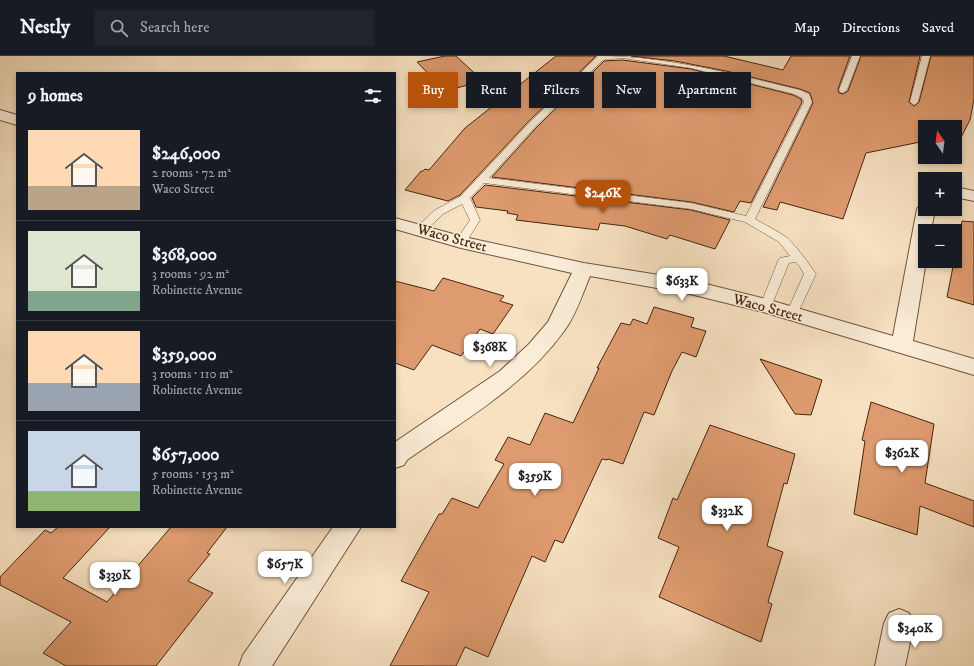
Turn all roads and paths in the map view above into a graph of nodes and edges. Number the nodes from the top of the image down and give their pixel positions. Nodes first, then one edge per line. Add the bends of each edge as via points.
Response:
1 (856, 56) edge
2 (926, 56) edge
3 (843, 90) dead end
4 (914, 102) dead end
5 (0, 115) edge
6 (16, 120) edge
7 (482, 180) junction
8 (962, 193) edge
9 (974, 196) edge
10 (465, 198) junction
11 (925, 216) edge
12 (749, 220) junction
13 (396, 223) edge
14 (422, 230) junction
15 (461, 242) junction
16 (797, 258) junction
17 (584, 269) junction
18 (766, 306) junction
19 (792, 314) junction
20 (902, 345) junction
21 (974, 367) edge
22 (396, 456) edge
23 (347, 528) edge
24 (898, 623) dead end
25 (254, 666) edge
26 (890, 666) edge

1 - 3 lane
2 - 4 lane
5 - 6 street
7 - 10 lane
7 - 12 lane via 691,206
7 - 12 lane via 532,125 601,58 622,56 692,66 806,96 808,102
8 - 9 street
10 - 14 lane via 439,212
10 - 15 lane via 474,220
11 - 20 street
12 - 16 lane via 783,240
13 - 14 street, Waco Street
14 - 15 street, Waco Street
15 - 17 street, Waco Street
16 - 18 lane via 784,261
16 - 19 lane via 810,274
17 - 18 street, Waco Street via 690,287
17 - 22 street via 557,326 538,349 508,377
18 - 19 street, Waco Street
19 - 20 street, Waco Street
20 - 21 street, Waco Street
23 - 25 street
24 - 26 street

